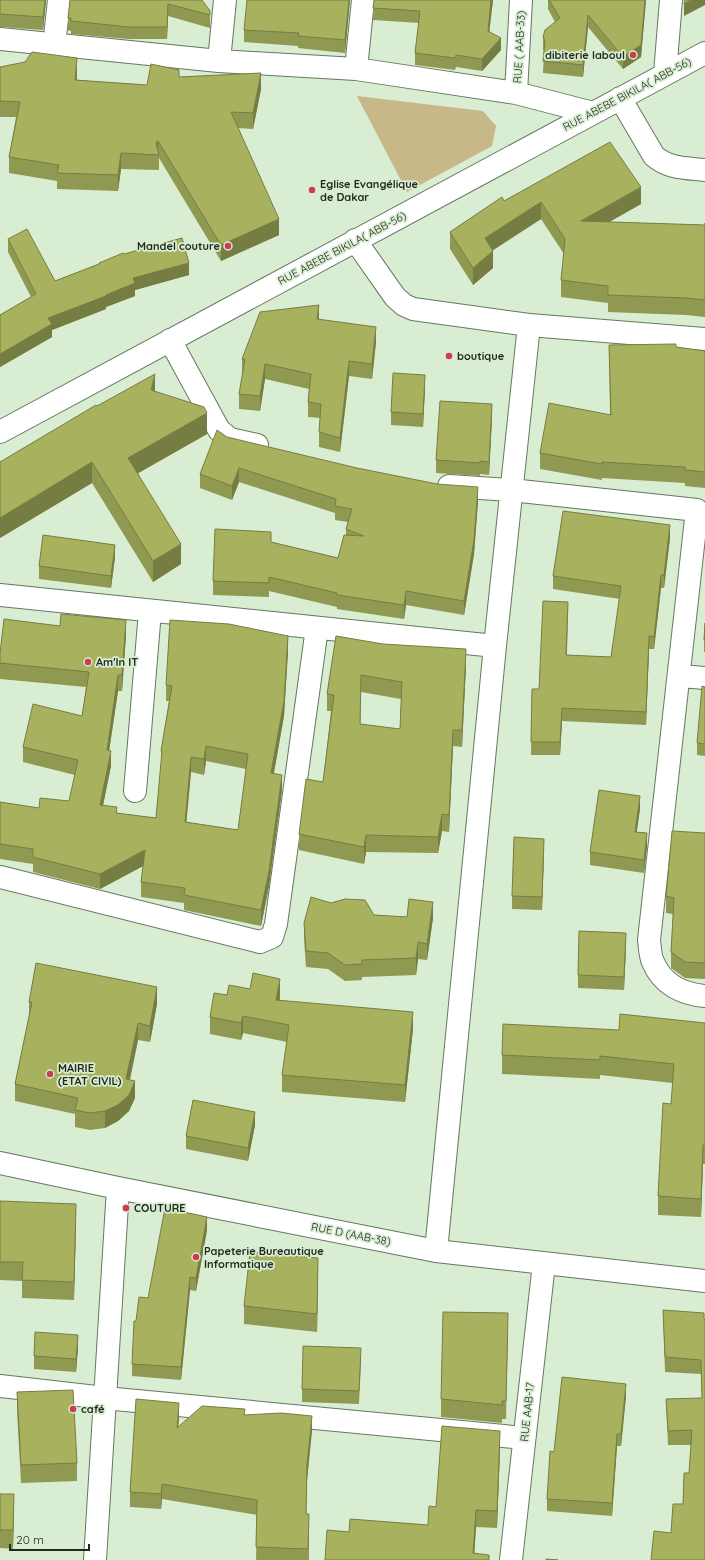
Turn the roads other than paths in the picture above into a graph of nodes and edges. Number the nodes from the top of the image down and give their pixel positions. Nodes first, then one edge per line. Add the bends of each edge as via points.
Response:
1 (59, 0) edge
2 (225, 0) edge
3 (363, 0) edge
4 (521, 0) edge
5 (671, 0) edge
6 (0, 39) edge
7 (54, 46) junction
8 (705, 53) edge
9 (219, 61) junction
10 (356, 69) junction
11 (665, 74) junction
12 (516, 93) junction
13 (620, 98) junction
14 (593, 113) junction
15 (705, 170) edge
16 (355, 240) junction
17 (529, 325) junction
18 (705, 339) edge
19 (170, 340) junction
20 (0, 432) edge
21 (276, 450) edge
22 (431, 484) edge
23 (511, 490) junction
24 (701, 511) edge
25 (0, 595) edge
26 (150, 610) junction
27 (317, 628) junction
28 (495, 646) junction
29 (680, 676) junction
30 (705, 678) edge
31 (135, 791) dead end
32 (662, 830) junction
33 (684, 832) edge
34 (0, 877) edge
35 (705, 996) edge
36 (0, 1163) edge
37 (118, 1188) junction
38 (436, 1251) junction
39 (544, 1263) junction
40 (705, 1281) edge
41 (0, 1386) edge
42 (106, 1398) junction
43 (524, 1438) junction
44 (95, 1560) edge
45 (511, 1560) edge

1 - 7 street
2 - 9 street
3 - 10 street
4 - 12 street, RUE ( AAB-33)
5 - 11 street
6 - 7 street
7 - 9 street
8 - 11 street, RUE ABEBE BIKILA( ABB-56)
9 - 10 street
10 - 12 street
11 - 13 street, RUE ABEBE BIKILA( ABB-56)
12 - 14 street
13 - 14 street, RUE ABEBE BIKILA( ABB-56)
13 - 15 street via 654,156 661,162 672,167
14 - 16 street, RUE ABEBE BIKILA( ABB-56)
16 - 17 street via 395,297 404,305 413,309
16 - 19 street, RUE ABEBE BIKILA( ABB-56)
17 - 18 street
17 - 23 street
19 - 20 street, RUE ABEBE BIKILA( ABB-56)
19 - 21 street via 219,430 230,439
22 - 23 street
23 - 24 street
23 - 28 street
24 - 29 street
25 - 26 street
26 - 27 street
26 - 31 street
27 - 28 street
27 - 34 street via 276,924 272,937 260,942
28 - 38 street
29 - 30 street
29 - 32 street
32 - 33 street
32 - 35 street via 649,940 652,961 662,977 677,989
36 - 37 street, RUE D (AAB-38)
37 - 38 street, RUE D (AAB-38)
37 - 42 street
38 - 39 street, RUE D (AAB-38)
39 - 40 street, RUE D (AAB-38)
39 - 43 street, RUE AAB-17
41 - 42 street
42 - 43 street
42 - 44 street
43 - 45 street, RUE AAB-17

